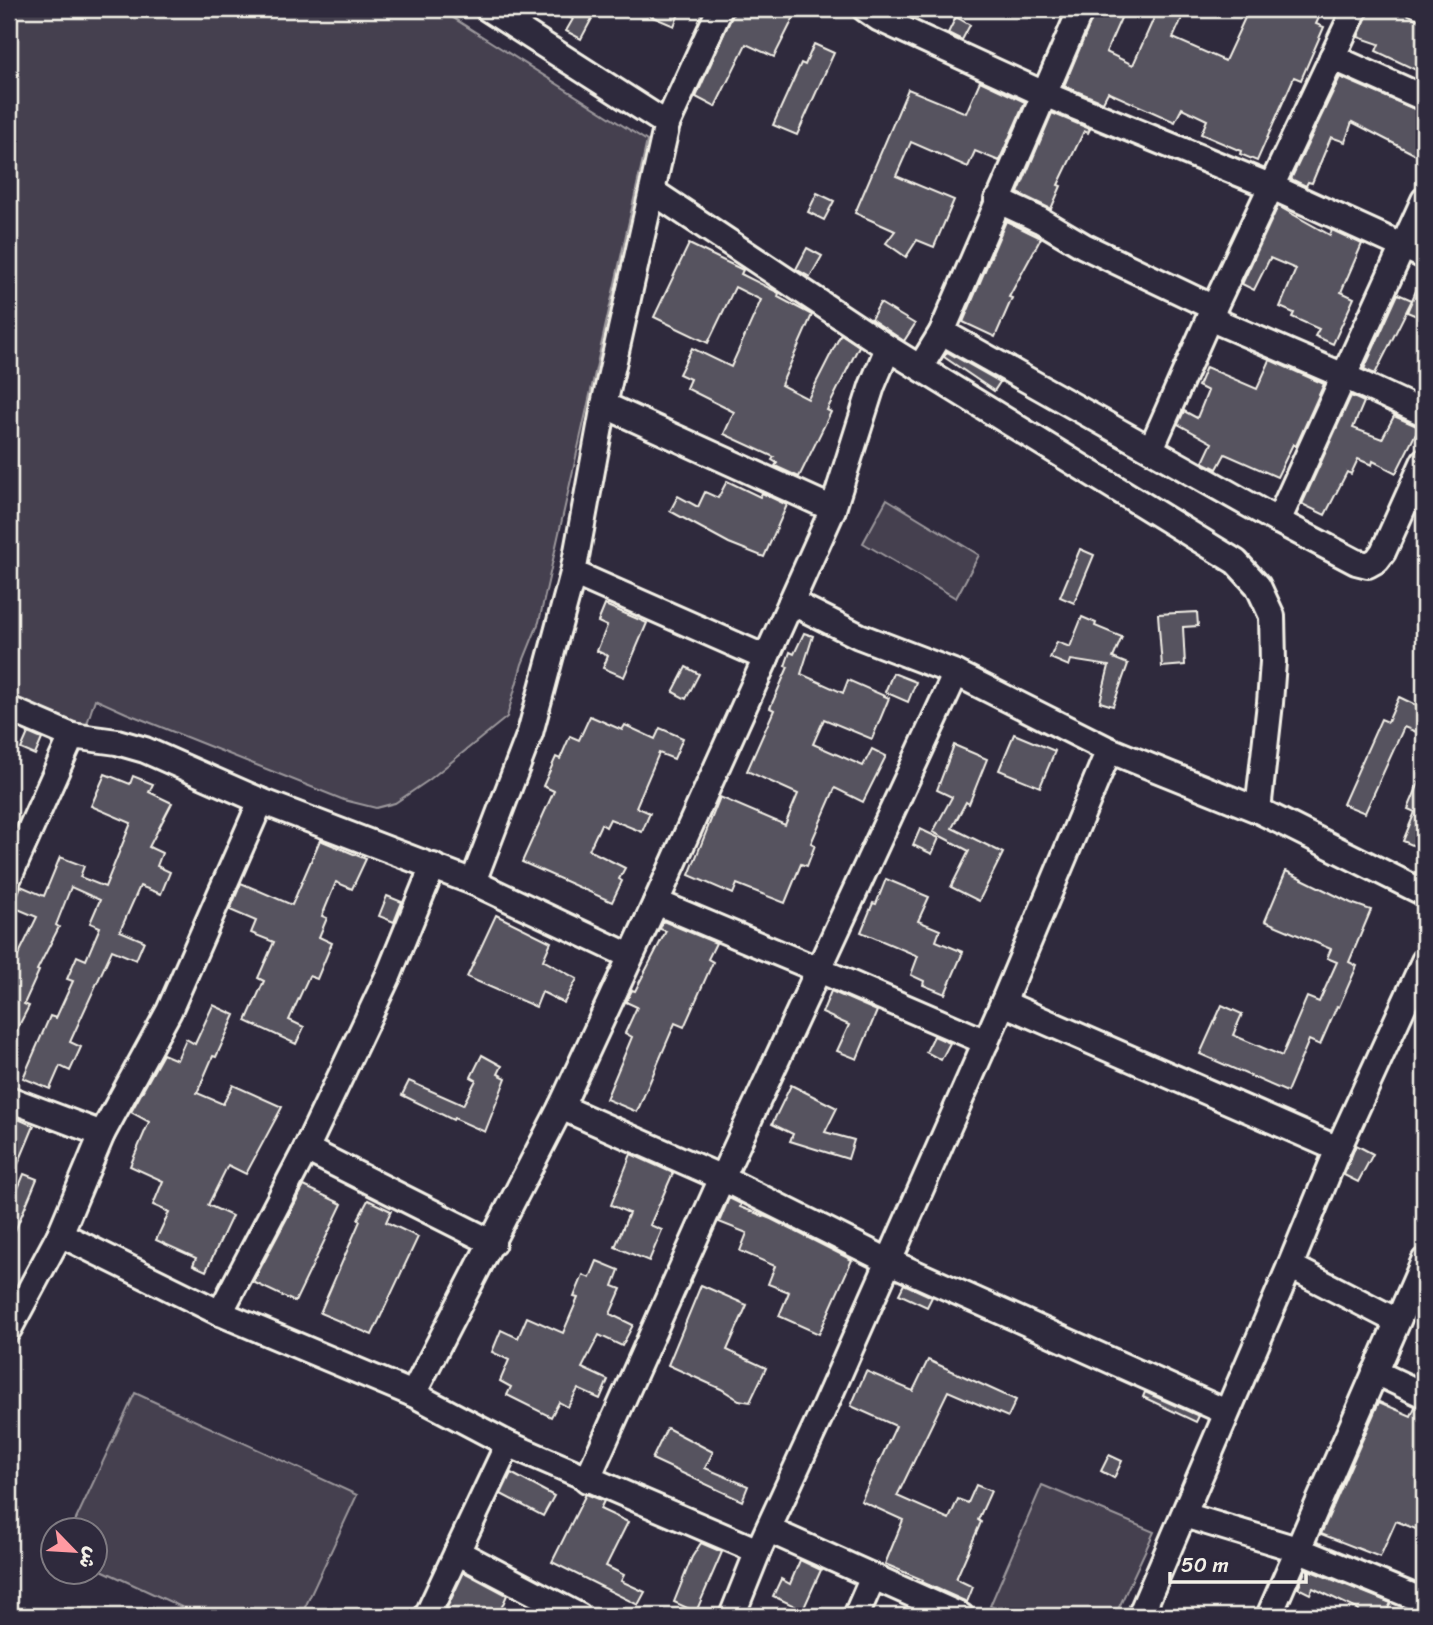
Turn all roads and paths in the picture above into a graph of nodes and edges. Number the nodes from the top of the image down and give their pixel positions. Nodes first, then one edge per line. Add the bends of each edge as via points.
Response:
1 (488, 9) edge
2 (720, 9) edge
3 (865, 9) edge
4 (1081, 9) edge
5 (1355, 9) edge
6 (1332, 57) junction
7 (1044, 94) junction
8 (1424, 98) edge
9 (667, 124) junction
10 (1270, 187) junction
11 (652, 191) junction
12 (997, 200) junction
13 (1424, 200) edge
14 (1413, 251) edge
15 (1211, 313) junction
16 (942, 332) junction
17 (888, 348) junction
18 (921, 366) junction
19 (1344, 376) junction
20 (604, 405) junction
21 (1424, 413) edge
22 (1151, 449) junction
23 (1424, 461) edge
24 (833, 509) junction
25 (1278, 521) junction
26 (573, 573) junction
27 (791, 602) junction
28 (766, 658) junction
29 (956, 673) junction
30 (9, 709) edge
31 (72, 736) junction
32 (1109, 750) junction
33 (261, 801) junction
34 (1258, 810) junction
35 (433, 866) junction
36 (9, 877) edge
37 (473, 882) junction
38 (1424, 893) edge
39 (656, 902) junction
40 (631, 956) junction
41 (1424, 961) edge
42 (819, 970) junction
43 (1003, 1003) junction
44 (986, 1042) junction
45 (9, 1099) edge
46 (561, 1107) junction
47 (102, 1134) junction
48 (306, 1149) junction
49 (1338, 1149) junction
50 (722, 1178) junction
51 (60, 1234) junction
52 (493, 1243) junction
53 (888, 1261) junction
54 (1424, 1261) edge
55 (1290, 1266) junction
56 (220, 1313) junction
57 (1397, 1321) junction
58 (9, 1329) edge
59 (1375, 1371) junction
60 (413, 1394) junction
61 (1424, 1395) edge
62 (1226, 1412) junction
63 (508, 1444) junction
64 (587, 1480) junction
65 (1184, 1515) junction
66 (764, 1541) junction
67 (1297, 1549) junction
68 (457, 1552) junction
69 (873, 1577) junction
70 (1424, 1601) edge
71 (1424, 1611) edge
72 (427, 1616) edge
73 (579, 1616) edge
74 (732, 1616) edge
75 (856, 1616) edge
76 (961, 1616) edge
77 (1140, 1616) edge
78 (1269, 1616) edge
79 (1421, 1616) edge

1 - 9 street
2 - 9 street
3 - 7 street
4 - 7 street
5 - 6 street
6 - 8 street
6 - 10 street
7 - 10 street
7 - 12 street
9 - 11 street
10 - 14 street
10 - 15 street
11 - 17 street
11 - 20 street
12 - 15 street
12 - 16 street
13 - 14 street
14 - 19 street
15 - 19 street
15 - 22 street
16 - 18 street
16 - 22 street
17 - 18 street
17 - 24 street
18 - 34 street via 1236,562 1258,586 1272,616 1273,662
19 - 21 street
19 - 25 street
20 - 24 street
20 - 26 street
22 - 25 street
23 - 25 street via 1383,552 1368,565
24 - 27 street
26 - 28 street
26 - 37 street via 530,733
27 - 28 street
27 - 29 street via 859,636
28 - 39 street
29 - 32 street
29 - 42 street
30 - 31 street
31 - 33 street via 145,750
31 - 36 street
32 - 34 street
32 - 43 street
33 - 35 street
33 - 47 street via 169,1011
34 - 38 street
35 - 37 street
35 - 48 street via 389,974
37 - 40 street
39 - 40 street
39 - 42 street
40 - 46 street
41 - 49 street
42 - 44 street
42 - 50 street
43 - 44 street
43 - 49 street
44 - 53 street
45 - 47 street
46 - 50 street
46 - 52 street
47 - 51 street
48 - 52 street
48 - 56 street
49 - 55 street
50 - 53 street
50 - 64 street
51 - 56 street
51 - 58 street
52 - 60 street
53 - 62 street
53 - 66 street
54 - 57 street
55 - 57 street
55 - 62 street
56 - 60 street
57 - 59 street
59 - 61 street
59 - 67 street
60 - 63 street
62 - 65 street
63 - 64 street
63 - 68 street
64 - 66 street
65 - 67 street
65 - 77 street
66 - 69 street
66 - 74 street
67 - 70 street
67 - 78 street
68 - 72 street
68 - 73 street
69 - 75 street
69 - 76 street
71 - 79 street

